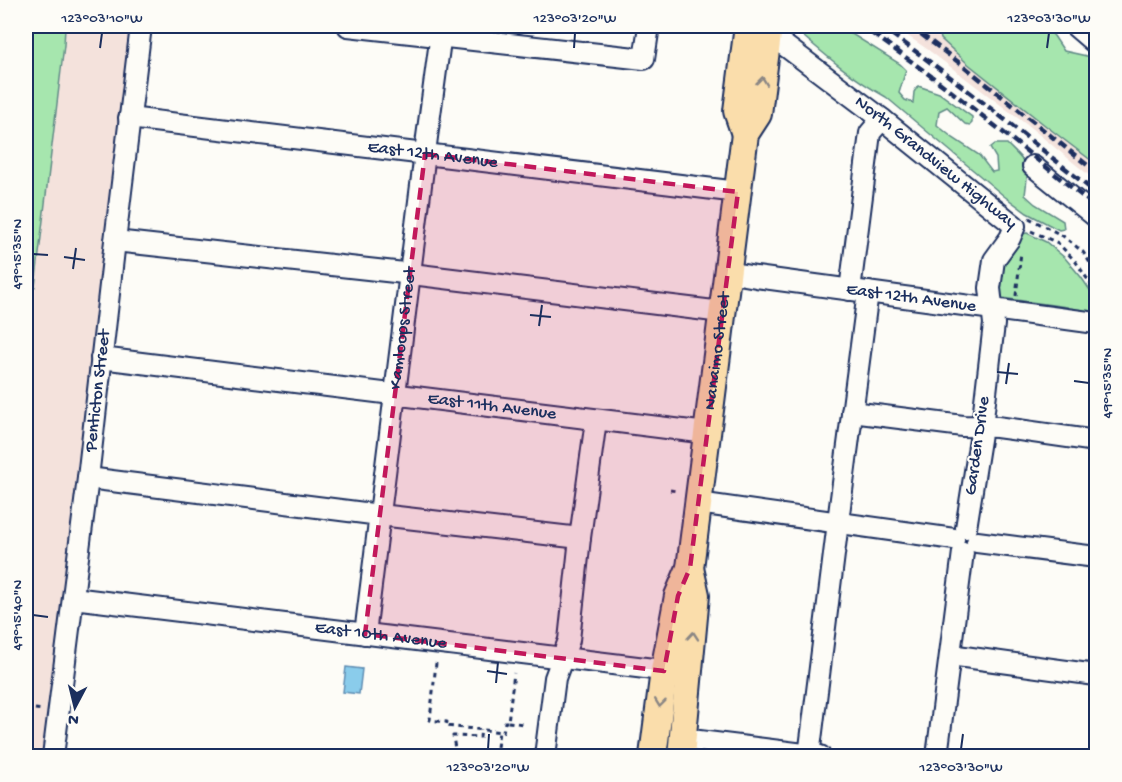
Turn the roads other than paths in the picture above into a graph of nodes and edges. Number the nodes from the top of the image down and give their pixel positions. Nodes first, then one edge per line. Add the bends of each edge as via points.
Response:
1 (141, 26) edge
2 (348, 26) edge
3 (649, 26) edge
4 (1075, 26) edge
5 (762, 28) edge
6 (441, 31) edge
7 (1096, 44) edge
8 (129, 118) junction
9 (882, 119) junction
10 (425, 154) junction
11 (1033, 166) dead end
12 (738, 192) junction
13 (1096, 217) edge
14 (1014, 226) joint
15 (115, 241) junction
16 (727, 272) junction
17 (411, 274) junction
18 (859, 291) junction
19 (993, 309) junction
20 (722, 312) junction
21 (1096, 323) edge
22 (101, 358) junction
23 (395, 395) junction
24 (852, 412) junction
25 (596, 420) junction
26 (982, 427) junction
27 (707, 433) junction
28 (1096, 441) edge
29 (88, 478) junction
30 (687, 497) junction
31 (380, 515) junction
32 (838, 522) junction
33 (580, 538) junction
34 (965, 540) junction
35 (1096, 557) edge
36 (73, 598) junction
37 (365, 634) junction
38 (950, 655) junction
39 (563, 658) junction
40 (677, 672) junction
41 (1096, 675) edge
42 (682, 748) edge
43 (53, 756) edge
44 (545, 756) edge
45 (653, 756) edge
46 (812, 756) edge
47 (937, 756) edge

1 - 8 street, Penticton Street
2 - 6 street
3 - 6 street via 644,59
4 - 7 street
5 - 9 street, North Grandview Highway
5 - 12 main road, Nanaimo Street via 758,114 745,134
6 - 10 street, Kamloops Street
8 - 10 street, East 12th Avenue
8 - 15 street, Penticton Street
9 - 14 street, North Grandview Highway
9 - 18 street via 870,133
10 - 12 street, East 12th Avenue
10 - 17 street, Kamloops Street
11 - 13 street
12 - 16 main road, Nanaimo Street
14 - 19 street, Garden Drive via 994,260 990,288
15 - 17 street
15 - 22 street, Penticton Street
16 - 18 street, East 12th Avenue
16 - 20 main road, Nanaimo Street
17 - 20 street
17 - 23 street, Kamloops Street
18 - 19 street, East 12th Avenue
18 - 24 street
19 - 21 street, East 12th Avenue
19 - 26 street, Garden Drive
20 - 27 main road, Nanaimo Street
22 - 23 street, East 11th Avenue
22 - 29 street, Penticton Street
23 - 25 street, East 11th Avenue
23 - 31 street, Kamloops Street
24 - 26 street
24 - 32 street
25 - 27 street, East 11th Avenue
25 - 33 street
26 - 28 street
26 - 34 street, Garden Drive
27 - 30 main road, Nanaimo Street
29 - 31 street
29 - 36 street, Penticton Street
30 - 32 street
30 - 40 main road, Nanaimo Street via 690,568 678,596
31 - 33 street
31 - 37 street, Kamloops Street
32 - 34 street
32 - 46 street
33 - 39 street via 569,640
34 - 35 street
34 - 38 street, Garden Drive
36 - 37 street, East 10th Avenue
36 - 43 street, Penticton Street
37 - 39 street, East 10th Avenue
38 - 41 street
38 - 47 street, Garden Drive
39 - 40 street, East 10th Avenue
39 - 44 street via 555,678
40 - 42 main road, Nanaimo Street
40 -> 45 main road, Nanaimo Street
42 - 46 street

